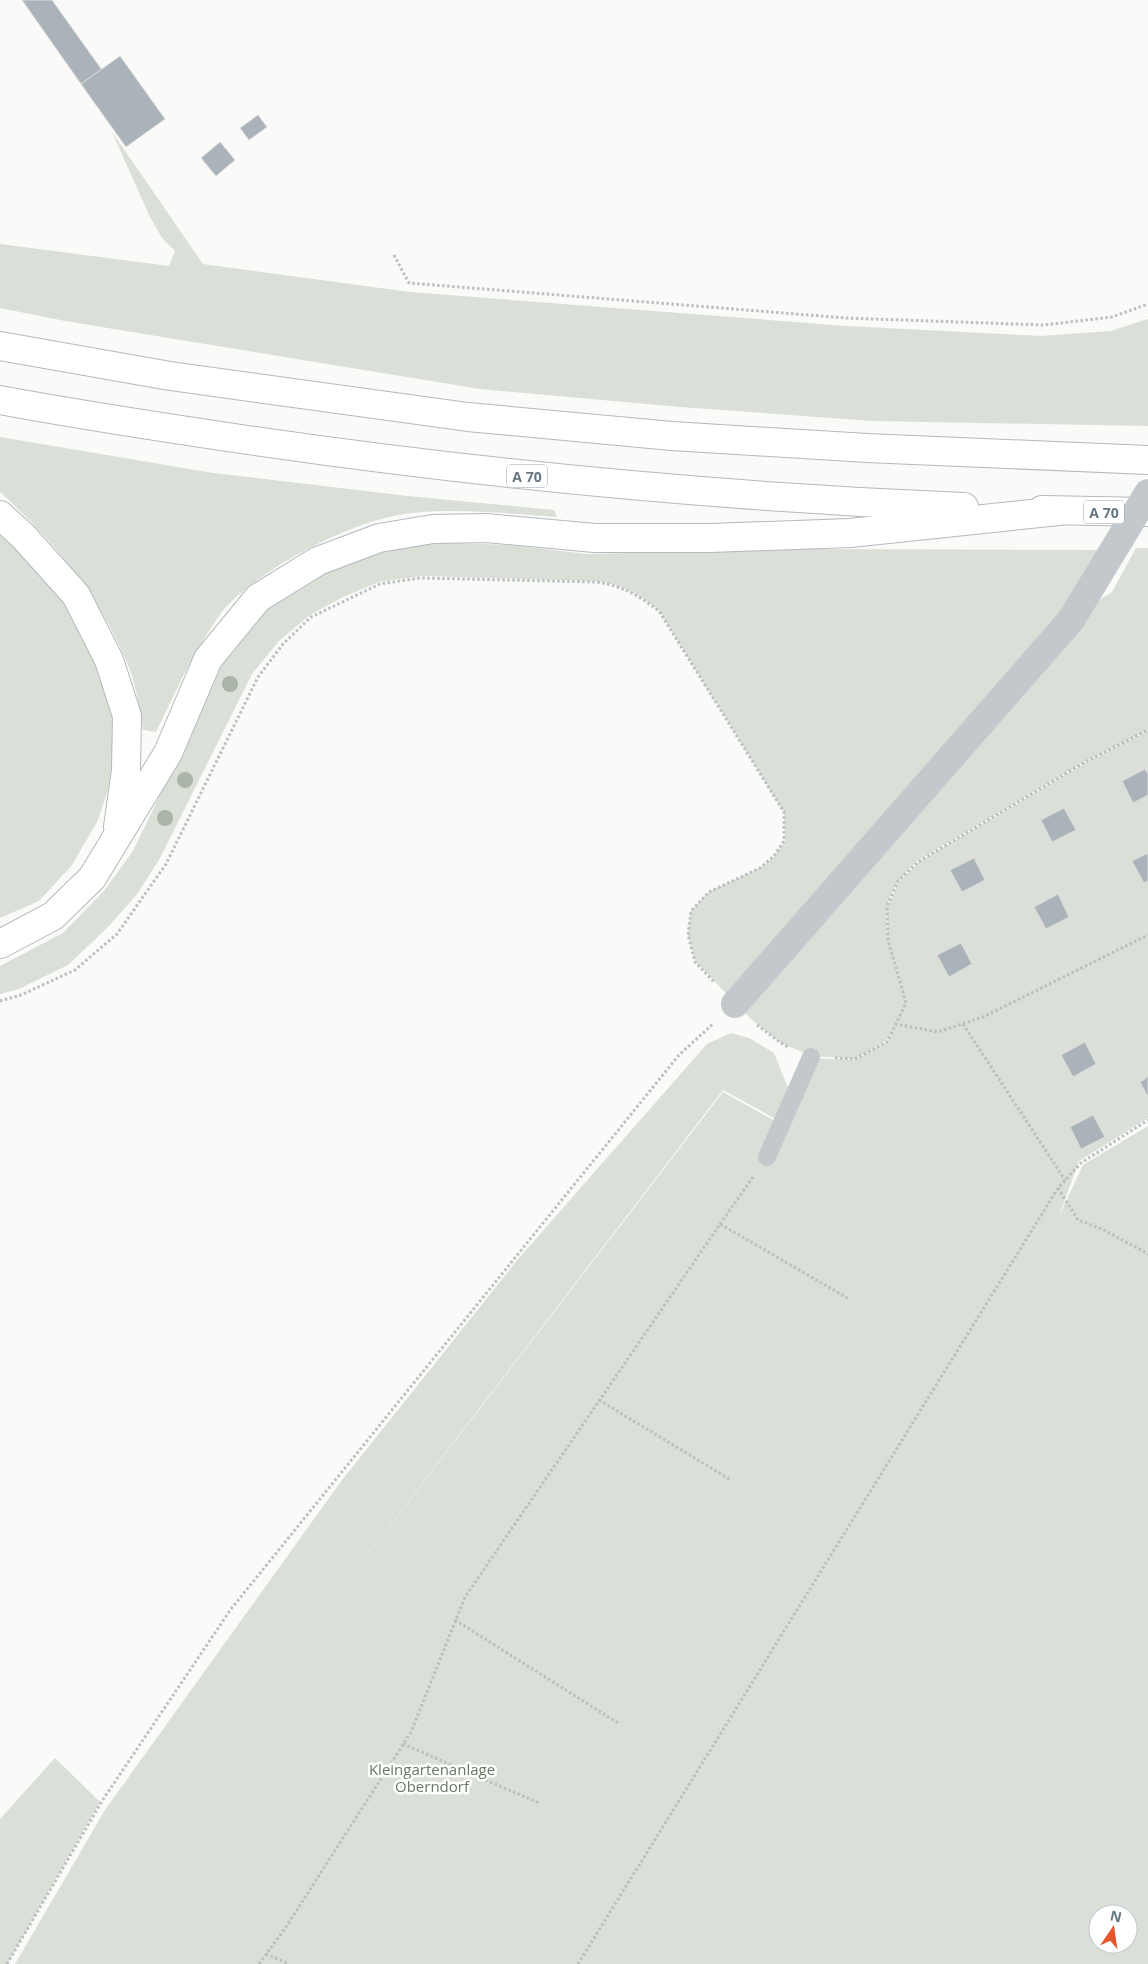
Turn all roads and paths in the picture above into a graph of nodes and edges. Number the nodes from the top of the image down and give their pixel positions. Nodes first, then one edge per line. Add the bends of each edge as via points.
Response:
1 (394, 254) dead end
2 (1148, 304) edge
3 (0, 346) edge
4 (0, 400) edge
5 (1148, 460) edge
6 (1148, 493) edge
7 (1059, 511) junction
8 (1148, 512) edge
9 (0, 515) edge
10 (1148, 730) edge
11 (116, 839) junction
12 (1148, 935) edge
13 (0, 944) edge
14 (0, 1001) edge
15 (735, 1004) junction
16 (963, 1023) junction
17 (811, 1057) dead end
18 (1148, 1120) edge
19 (767, 1157) joint
20 (1065, 1180) junction
21 (1058, 1188) junction
22 (720, 1224) junction
23 (1148, 1254) edge
24 (849, 1299) dead end
25 (599, 1400) junction
26 (731, 1480) dead end
27 (455, 1620) junction
28 (618, 1723) dead end
29 (403, 1744) junction
30 (539, 1803) dead end
31 (266, 1954) junction
32 (7, 1964) edge
33 (259, 1964) edge
34 (289, 1964) edge
35 (578, 1964) edge

1 - 2 path via 409,283 846,318 1044,325 1112,317
3 - 5 highway via 170,376 468,417 672,436
4 - 7 highway, A 70 via 161,427 468,470 845,501
6 - 15 street, bridge via 1071,620
7 - 8 highway, A 70
7 - 11 highway via 850,533 595,538 486,528 433,529 379,538 318,561 258,598 208,659 168,753
9 - 11 highway via 24,536 76,596 109,660 127,716 126,770
10 - 16 path via 1085,762 926,857 898,881 887,906 888,940 906,1003 896,1024 938,1032
11 - 13 highway via 92,878 53,916
12 - 16 path via 984,1017
14 - 15 path via 75,970 117,934 166,864 258,677 283,644 312,617 341,601 380,584 420,578 597,582 618,585 658,611 784,812 784,841 774,856 760,868 709,892 691,911 688,935 695,962
15 - 32 path via 679,1055 231,1608 102,1801
16 - 20 path
17 - 19 lane
18 - 20 path via 1081,1163
19 - 22 path
20 - 21 path
21 - 23 path via 1078,1220
21 - 35 path
22 - 24 path
22 - 25 path
25 - 26 path
25 - 27 path via 464,1597
27 - 28 path
27 - 29 path via 411,1732
29 - 30 path
29 - 31 path
31 - 33 path
31 - 34 path

